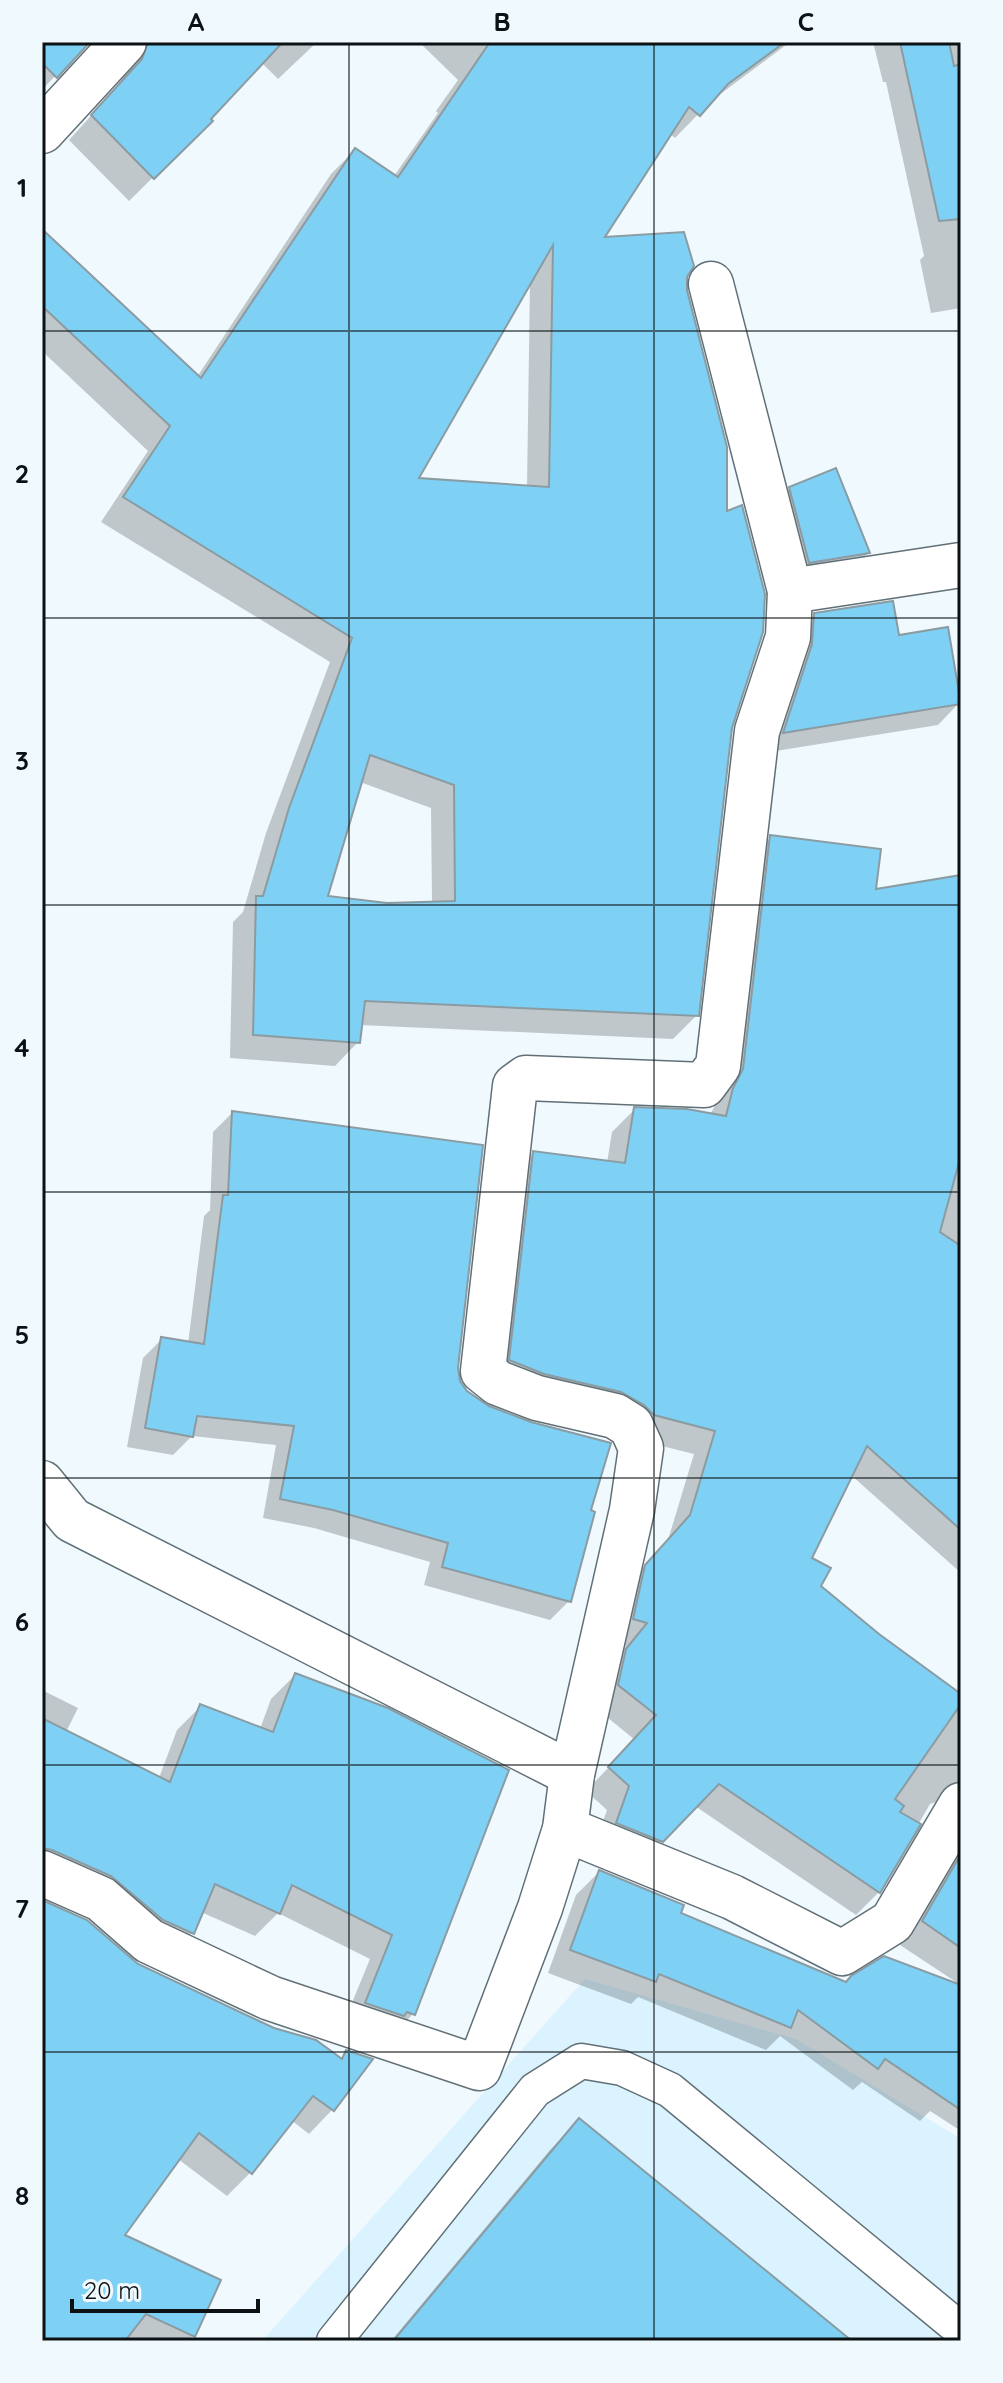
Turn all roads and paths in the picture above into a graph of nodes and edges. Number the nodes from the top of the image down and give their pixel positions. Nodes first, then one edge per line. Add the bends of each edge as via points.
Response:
1 (124, 42) edge
2 (42, 131) edge
3 (711, 284) dead end
4 (961, 565) edge
5 (790, 591) junction
6 (42, 1483) edge
7 (572, 1774) junction
8 (961, 1805) edge
9 (565, 1829) junction
10 (42, 1873) edge
11 (961, 2330) edge
12 (334, 2341) edge

1 - 2 street
3 - 5 street
4 - 5 street
5 - 7 street via 788,637 757,731 718,1066 704,1085 526,1078 515,1086 483,1371 498,1383 537,1398 615,1416 631,1426 641,1448 632,1510
6 - 7 street via 72,1520
7 - 9 street
8 - 9 street via 892,1922 842,1953 732,1897
9 - 10 street via 479,2068 270,1998 149,1941 101,1899
11 - 12 lane via 670,2090 622,2068 581,2061 535,2090

